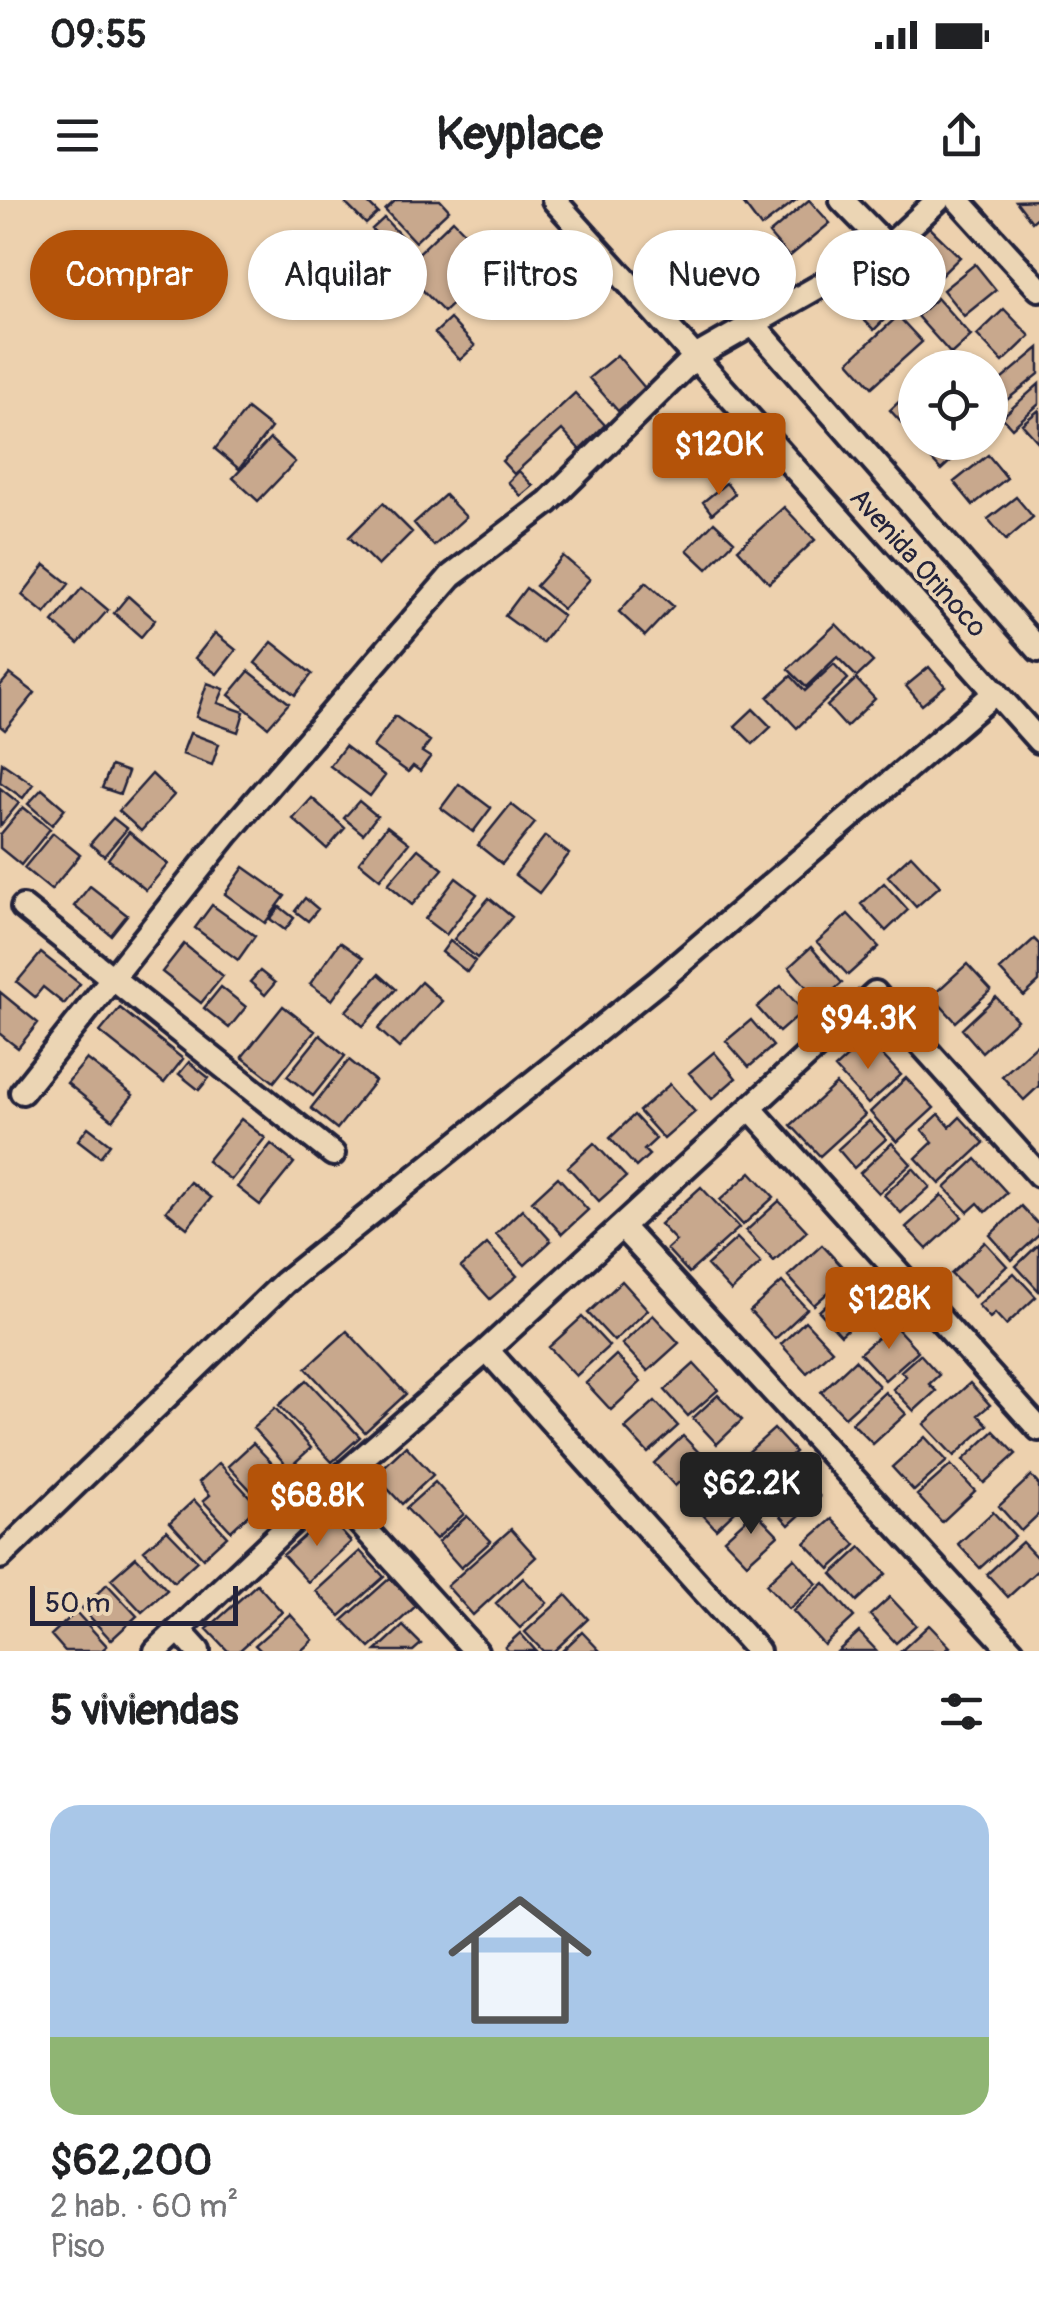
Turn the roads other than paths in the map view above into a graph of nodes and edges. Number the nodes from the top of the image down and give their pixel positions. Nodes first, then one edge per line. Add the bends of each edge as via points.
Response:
1 (554, 200) edge
2 (842, 200) edge
3 (938, 200) edge
4 (958, 200) edge
5 (871, 230) edge
6 (906, 230) edge
7 (816, 289) edge
8 (1039, 289) edge
9 (754, 325) junction
10 (695, 356) junction
11 (1039, 650) edge
12 (996, 692) junction
13 (1039, 741) edge
14 (23, 907) dead end
15 (112, 977) junction
16 (22, 1092) dead end
17 (751, 1109) junction
18 (332, 1154) dead end
19 (1039, 1175) edge
20 (622, 1227) junction
21 (487, 1350) junction
22 (1039, 1429) edge
23 (328, 1488) junction
24 (0, 1557) edge
25 (179, 1630) junction
26 (156, 1651) edge
27 (198, 1651) edge
28 (476, 1651) edge
29 (758, 1651) edge
30 (1012, 1651) edge

1 - 10 street, Avenida Orinoco
2 - 5 street
3 - 6 street
4 - 8 street
7 - 9 street
9 - 10 street
9 - 11 street
10 - 12 street, Avenida Orinoco
10 - 15 street via 548,502 451,576
12 - 13 street, Avenida Orinoco
12 - 24 street via 658,982 284,1283
14 - 15 street
15 - 16 street
15 - 18 street
17 - 19 street via 875,993
17 - 20 street
17 - 22 street
20 - 21 street
20 - 30 street
21 - 23 street
21 - 29 street
23 - 25 street
23 - 28 street
25 - 26 street
25 - 27 street

